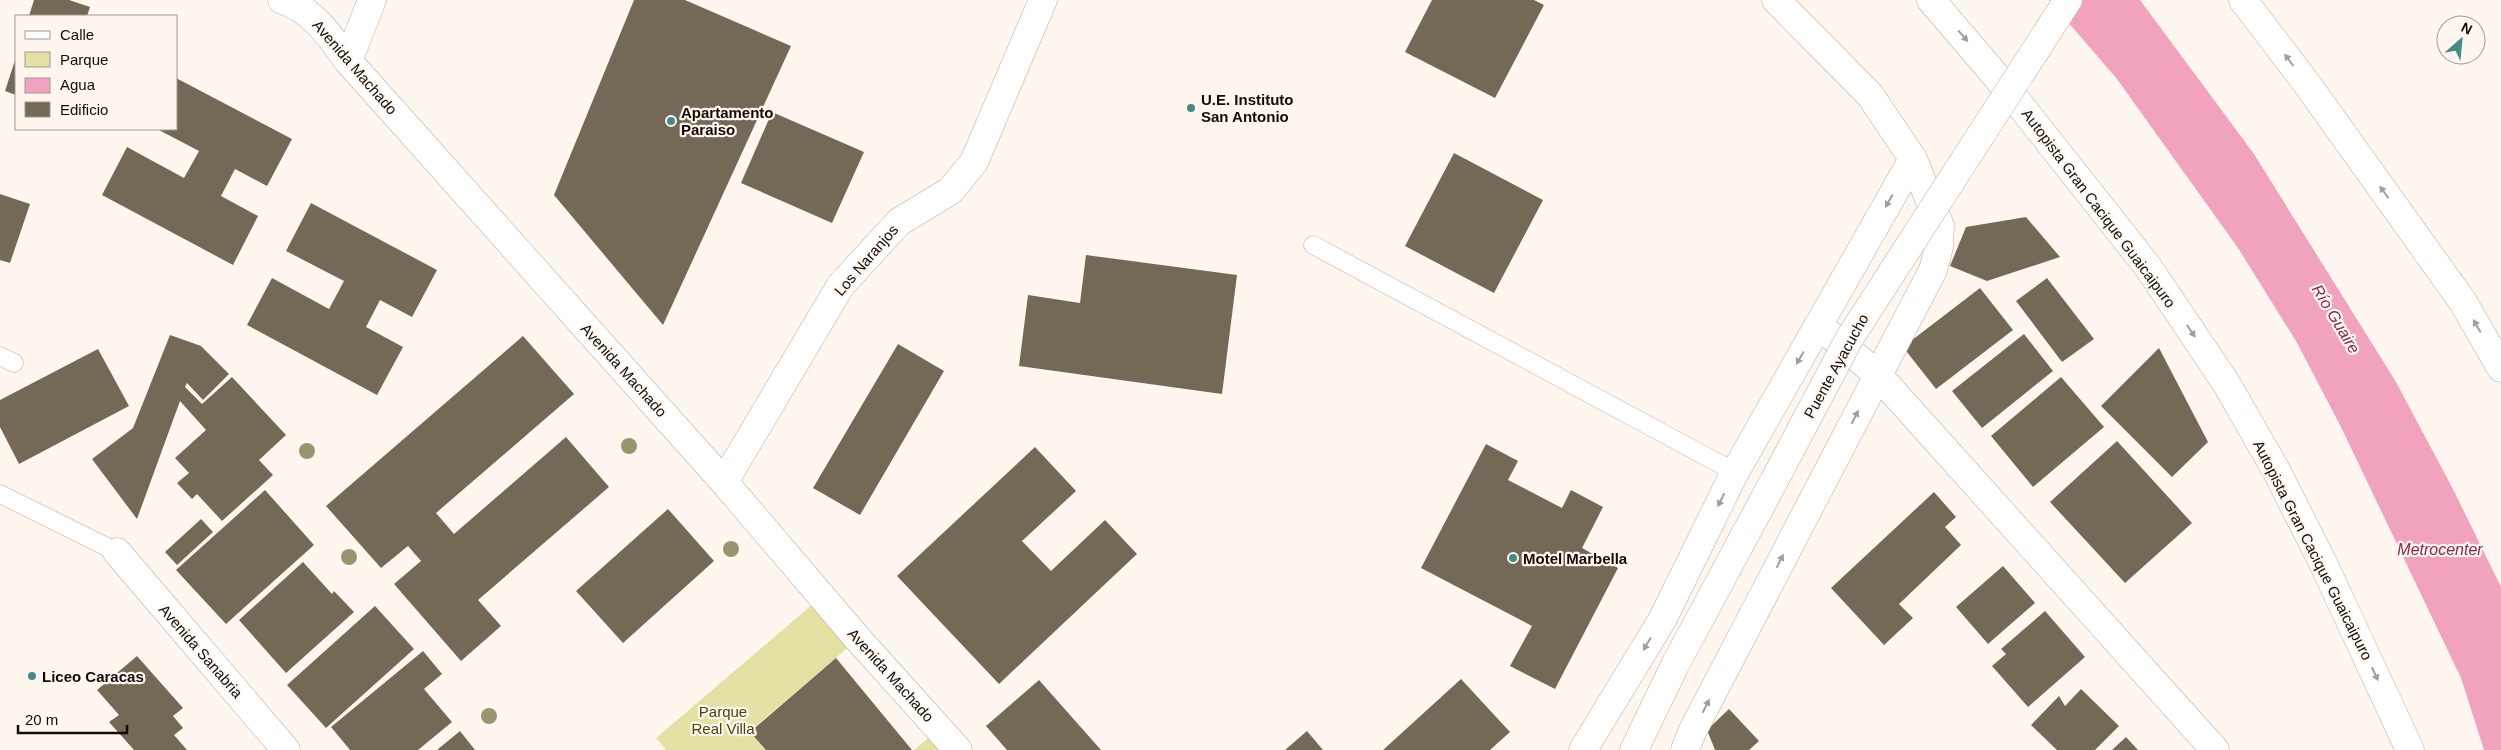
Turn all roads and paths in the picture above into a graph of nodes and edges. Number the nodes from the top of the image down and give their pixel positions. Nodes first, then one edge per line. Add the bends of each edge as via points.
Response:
1 (282, 0) edge
2 (372, 0) edge
3 (1043, 0) edge
4 (1776, 0) edge
5 (1931, 0) edge
6 (2068, 0) edge
7 (2243, 0) edge
8 (348, 61) junction
9 (1913, 159) junction
10 (1313, 245) dead end
11 (1818, 325) junction
12 (2501, 368) edge
13 (1877, 374) junction
14 (1735, 472) junction
15 (724, 482) junction
16 (0, 494) edge
17 (117, 552) joint
18 (286, 750) edge
19 (958, 750) edge
20 (1583, 750) edge
21 (1634, 750) edge
22 (1685, 750) edge
23 (2215, 750) edge
24 (2410, 750) edge

1 - 8 main road, Avenida Machado via 320,22
2 - 8 main road
3 - 15 main road, Los Naranjos via 974,162 950,191 899,222 841,285
4 - 9 main road via 1870,95
5 -> 24 main road, Autopista Gran Cacique Guaicaipuro via 2013,96 2148,267 2226,383 2324,563
6 - 21 main road, Puente Ayacucho, bridge via 1849,339 1675,665
12 -> 7 main road via 2463,302
8 - 15 main road, Avenida Machado
9 -> 11 main road
9 - 13 main road via 1940,226 1939,247 1932,270
10 - 14 lane
11 - 13 main road
11 -> 14 main road
22 -> 13 main road
13 - 23 main road
14 -> 20 main road via 1662,620
15 - 19 main road, Avenida Machado
16 - 17 lane
17 - 18 main road, Avenida Sanabria

